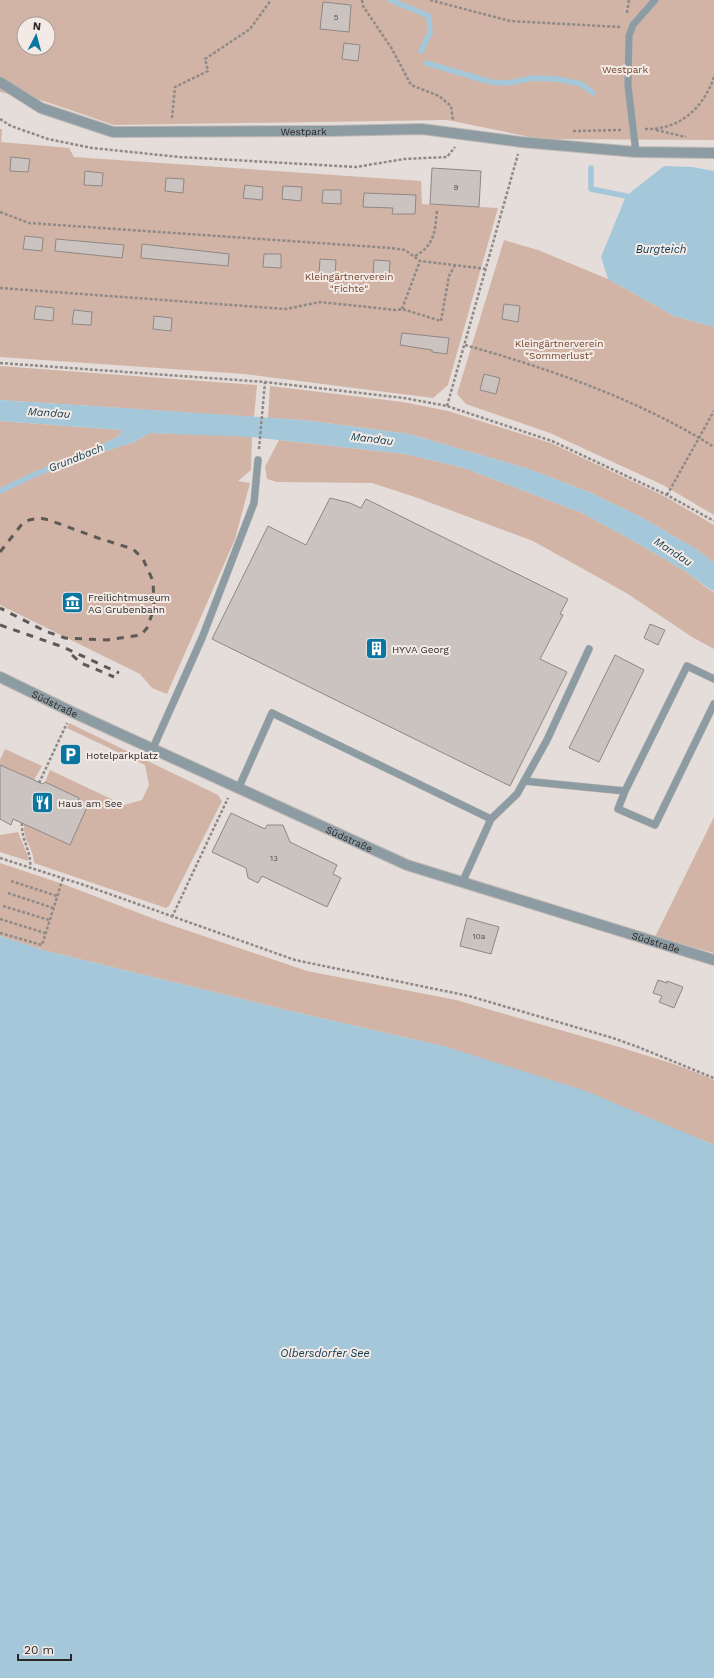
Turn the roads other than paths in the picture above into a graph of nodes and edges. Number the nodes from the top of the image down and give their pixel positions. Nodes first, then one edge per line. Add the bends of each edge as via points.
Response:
1 (655, 0) edge
2 (0, 82) edge
3 (636, 152) junction
4 (714, 153) edge
5 (258, 460) road end
6 (589, 649) dead end
7 (0, 677) edge
8 (714, 679) edge
9 (714, 704) edge
10 (153, 748) junction
11 (524, 781) junction
12 (236, 786) junction
13 (625, 791) junction
14 (491, 819) junction
15 (462, 883) junction
16 (714, 960) edge

1 - 3 lane via 633,25 629,36 628,86
2 - 3 street, Westpark via 41,108 112,132 422,129 521,142
3 - 4 street, Westpark
5 - 10 lane via 254,503 202,638
6 - 11 lane via 547,740
7 - 10 street, Südstraße
8 - 13 lane via 687,666
9 - 13 lane via 655,825 618,809
10 - 12 street, Südstraße
11 - 13 lane
11 - 14 lane via 517,794
12 - 14 lane via 272,713
12 - 15 street, Südstraße via 407,865
14 - 15 lane
15 - 16 street, Südstraße

